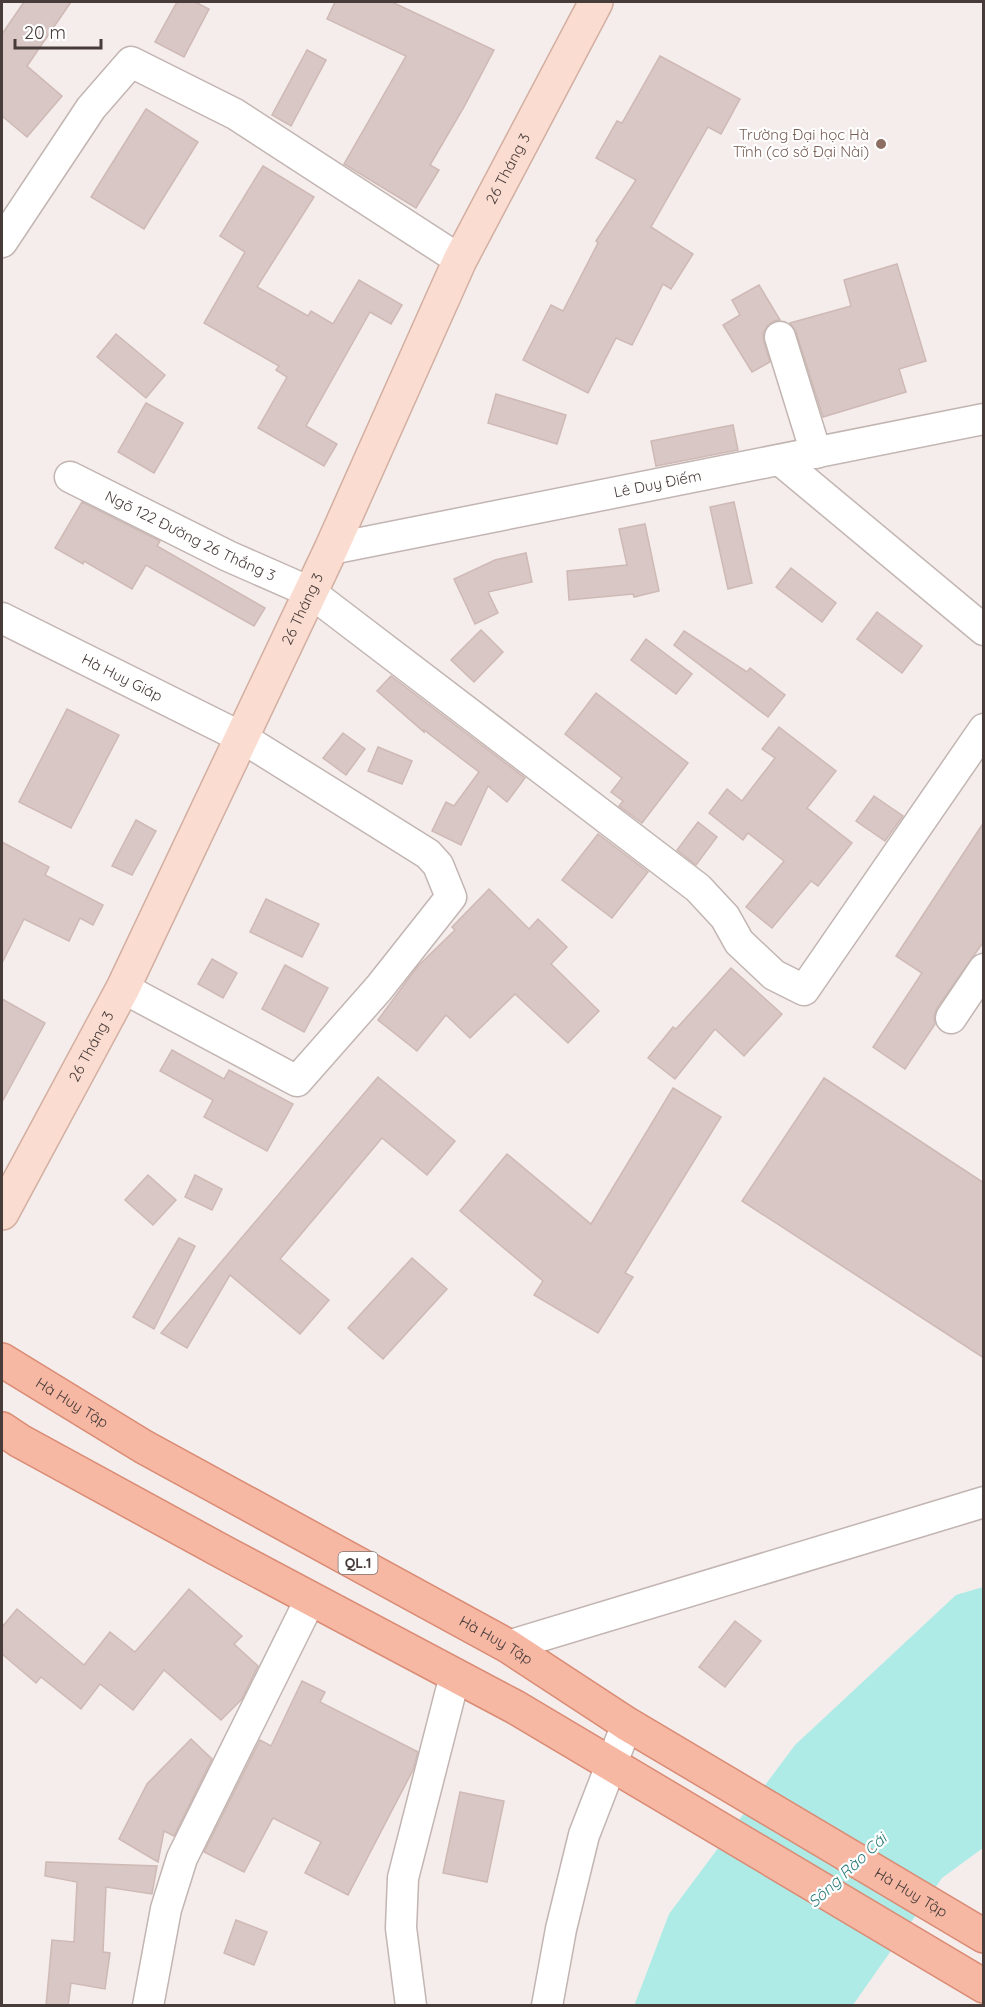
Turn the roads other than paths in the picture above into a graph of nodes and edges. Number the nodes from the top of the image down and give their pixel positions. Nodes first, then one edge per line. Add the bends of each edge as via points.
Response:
1 (596, 2) edge
2 (2, 242) edge
3 (460, 260) junction
4 (780, 338) dead end
5 (984, 419) edge
6 (816, 453) junction
7 (780, 460) junction
8 (70, 477) dead end
9 (331, 549) junction
10 (310, 592) junction
11 (2, 618) edge
12 (984, 630) edge
13 (984, 729) edge
14 (241, 737) junction
15 (984, 969) edge
16 (123, 988) junction
17 (951, 1018) dead end
18 (2, 1213) edge
19 (2, 1360) edge
20 (2, 1429) edge
21 (984, 1502) edge
22 (311, 1598) junction
23 (508, 1646) junction
24 (455, 1675) junction
25 (627, 1724) junction
26 (611, 1764) junction
27 (980, 1934) edge
28 (984, 1986) edge
29 (148, 2006) edge
30 (411, 2006) edge
31 (547, 2006) edge

1 - 3 street, 26 Tháng 3
2 - 3 street via 91,108 131,62 236,114
3 - 9 street, 26 Tháng 3
4 - 6 street
5 - 6 street, Lê Duy Điếm
6 - 7 street, Lê Duy Điếm
7 - 9 street, Lê Duy Điếm
7 - 12 street
8 - 10 street, Ngõ 122 Đường 26 Thắng 3
9 - 10 street, 26 Tháng 3
10 - 13 street, Ngõ 122 Đường 26 Thắng 3 via 698,888 725,916 739,942 774,975 804,990
10 - 14 street, 26 Tháng 3
11 - 14 street, Hà Huy Giáp
14 - 16 street, 26 Tháng 3
14 - 16 street, Hà Huy Giáp via 428,854 438,865 451,897 379,988 297,1081
15 - 17 street
16 - 18 street, 26 Tháng 3
19 - 23 main road, Hà Huy Tập / QL.1 via 144,1448
20 - 22 main road
21 - 23 street
22 - 24 main road
22 - 29 street via 182,1858 166,1909
23 - 25 main road, Hà Huy Tập / QL.1
24 - 26 main road
24 - 30 street via 403,1878 401,1928
25 - 26 street
25 - 27 main road, Hà Huy Tập / QL.1
26 - 28 main road
26 - 31 street via 584,1835

